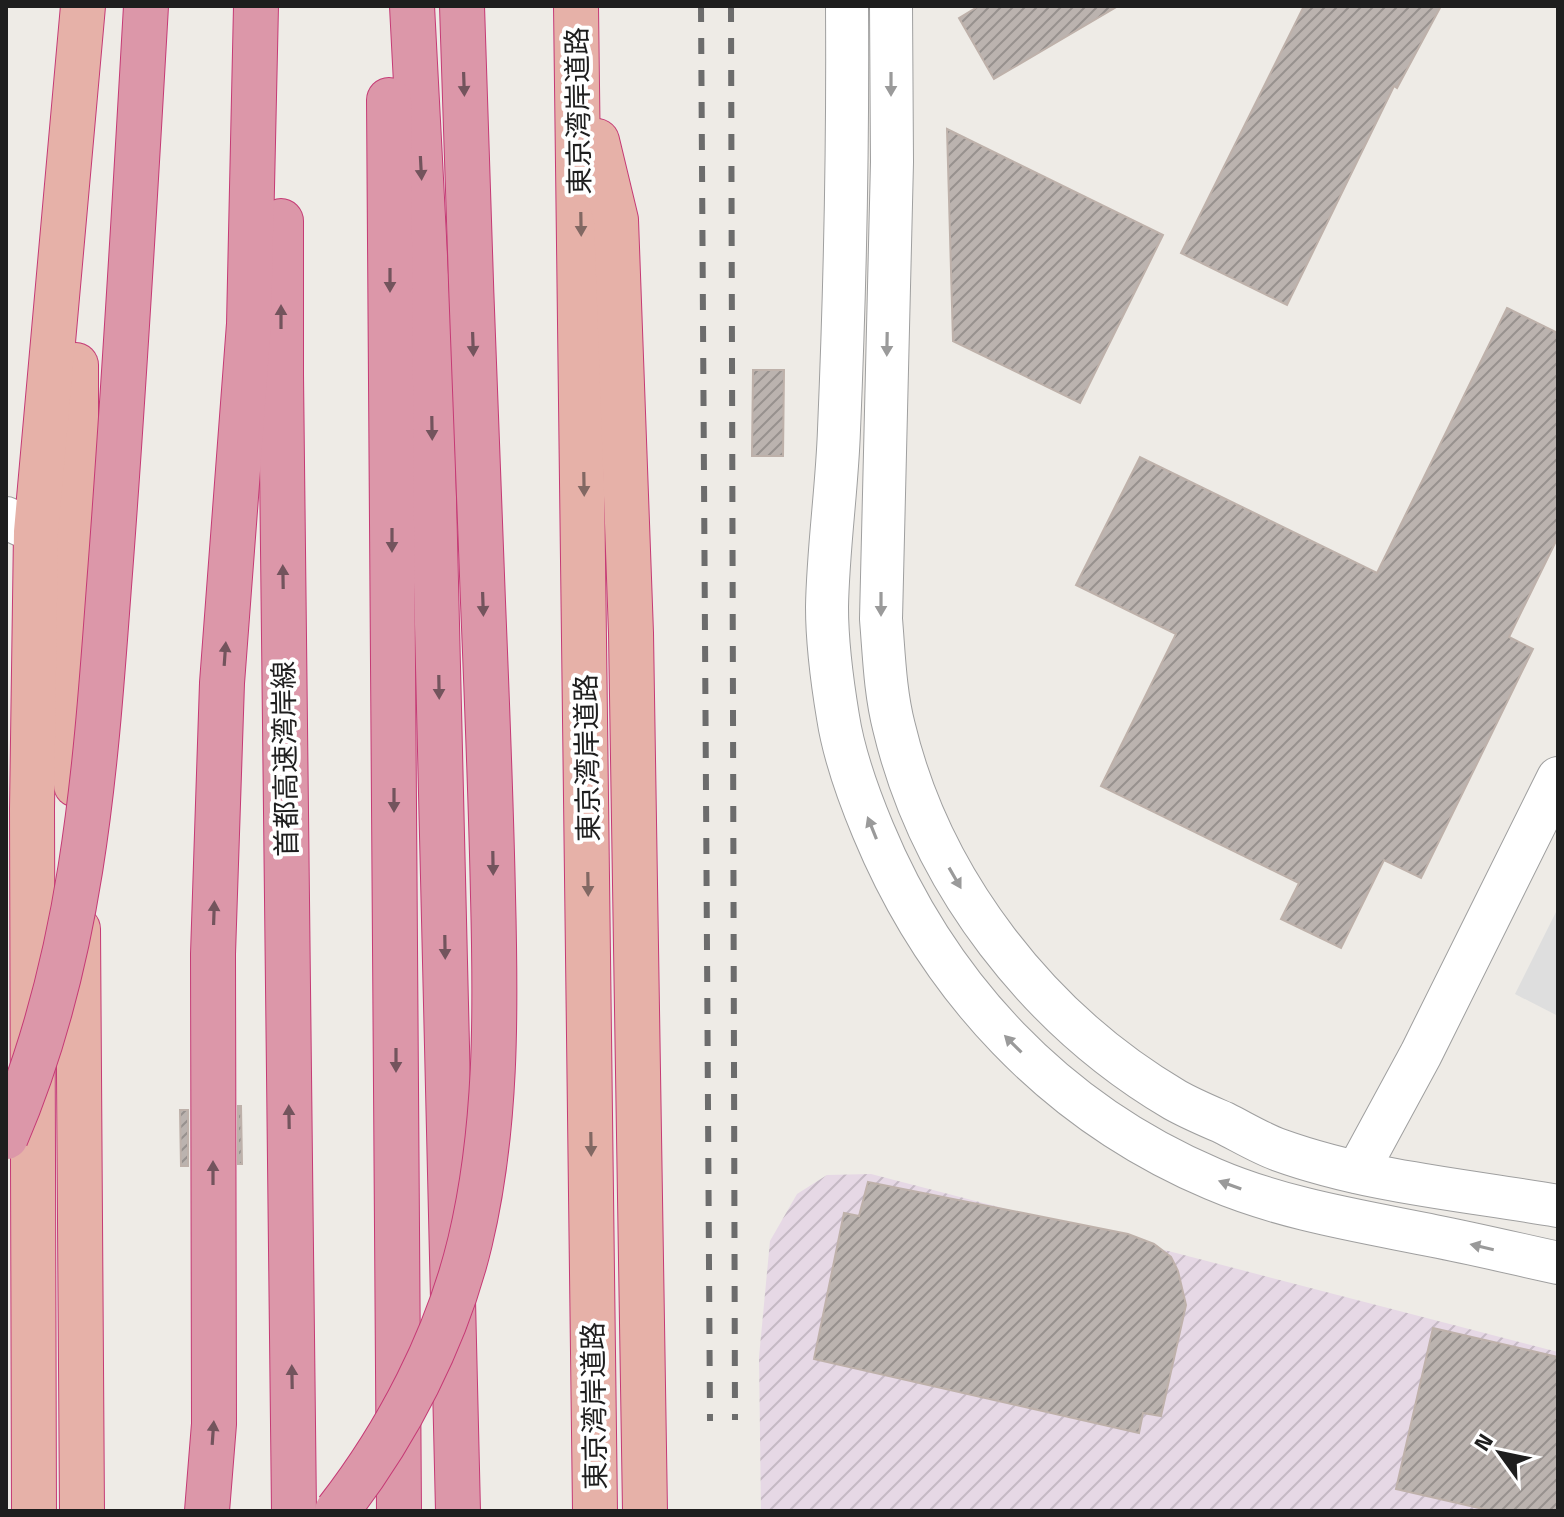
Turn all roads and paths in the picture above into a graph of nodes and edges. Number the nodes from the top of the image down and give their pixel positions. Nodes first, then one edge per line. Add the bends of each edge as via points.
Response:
1 (83, 6) edge
2 (146, 6) edge
3 (256, 6) edge
4 (282, 6) edge
5 (389, 6) edge
6 (412, 6) edge
7 (462, 6) edge
8 (576, 6) edge
9 (847, 6) edge
10 (891, 6) edge
11 (577, 57) junction
12 (21, 525) edge
13 (1558, 778) edge
14 (6, 1137) edge
15 (1357, 1172) junction
16 (1558, 1206) edge
17 (1558, 1263) edge
18 (34, 1511) edge
19 (82, 1511) edge
20 (207, 1511) edge
21 (294, 1511) edge
22 (337, 1511) edge
23 (399, 1511) edge
24 (458, 1511) edge
25 (595, 1511) edge
26 (645, 1511) edge

1 - 12 highway
1 - 19 highway via 75,433
2 - 14 highway, bridge via 119,466 85,849 47,1028
20 -> 3 highway via 214,1424 214,922 222,683 249,324
21 -> 4 highway, 首都高速湾岸線
5 -> 23 highway
6 -> 24 highway via 431,371
7 -> 22 highway, bridge via 493,861 495,1038 490,1111 483,1180 449,1310 385,1440
8 - 11 highway, 東京湾岸道路
17 -> 9 street via 1340,1218 1212,1179 1154,1150 1100,1117 992,1024 957,982 903,896 848,765 838,721 827,608 848,170
10 -> 15 street via 881,619 893,726 908,777 967,898 1034,986 1076,1026 1177,1101 1277,1150
11 -> 25 highway, 東京湾岸道路
11 - 26 highway via 616,220 631,633
12 - 18 highway via 32,809
13 - 15 street
15 - 16 street

